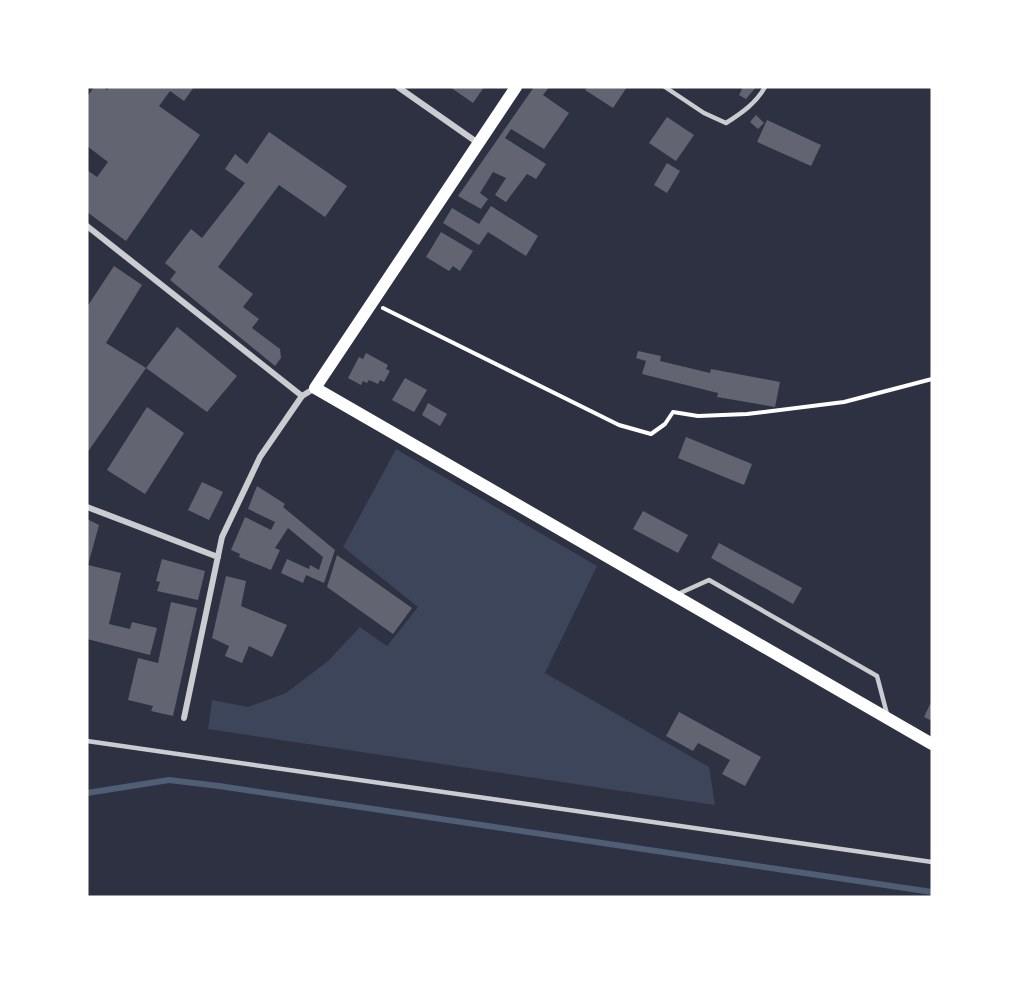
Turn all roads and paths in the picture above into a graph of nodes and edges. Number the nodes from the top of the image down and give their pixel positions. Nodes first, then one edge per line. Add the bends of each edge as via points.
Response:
1 (398, 87) edge
2 (516, 87) edge
3 (665, 87) edge
4 (765, 87) edge
5 (477, 143) junction
6 (87, 226) edge
7 (372, 303) junction
8 (932, 379) edge
9 (315, 388) junction
10 (302, 396) junction
11 (87, 507) edge
12 (218, 557) junction
13 (675, 596) junction
14 (184, 718) dead end
15 (888, 718) junction
16 (87, 741) edge
17 (932, 744) edge
18 (932, 862) edge

1 - 5 street
2 - 5 main road
3 - 4 lane via 726,123 744,112
5 - 7 main road
6 - 10 street
7 - 8 path via 619,425 651,434 673,412 698,416 747,414 844,402
7 - 9 main road
9 - 10 street
9 - 13 main road
10 - 12 street via 248,479 222,537
11 - 12 street
12 - 14 street
13 - 15 main road
13 - 15 lane via 709,580 877,676
15 - 17 main road
16 - 18 lane

